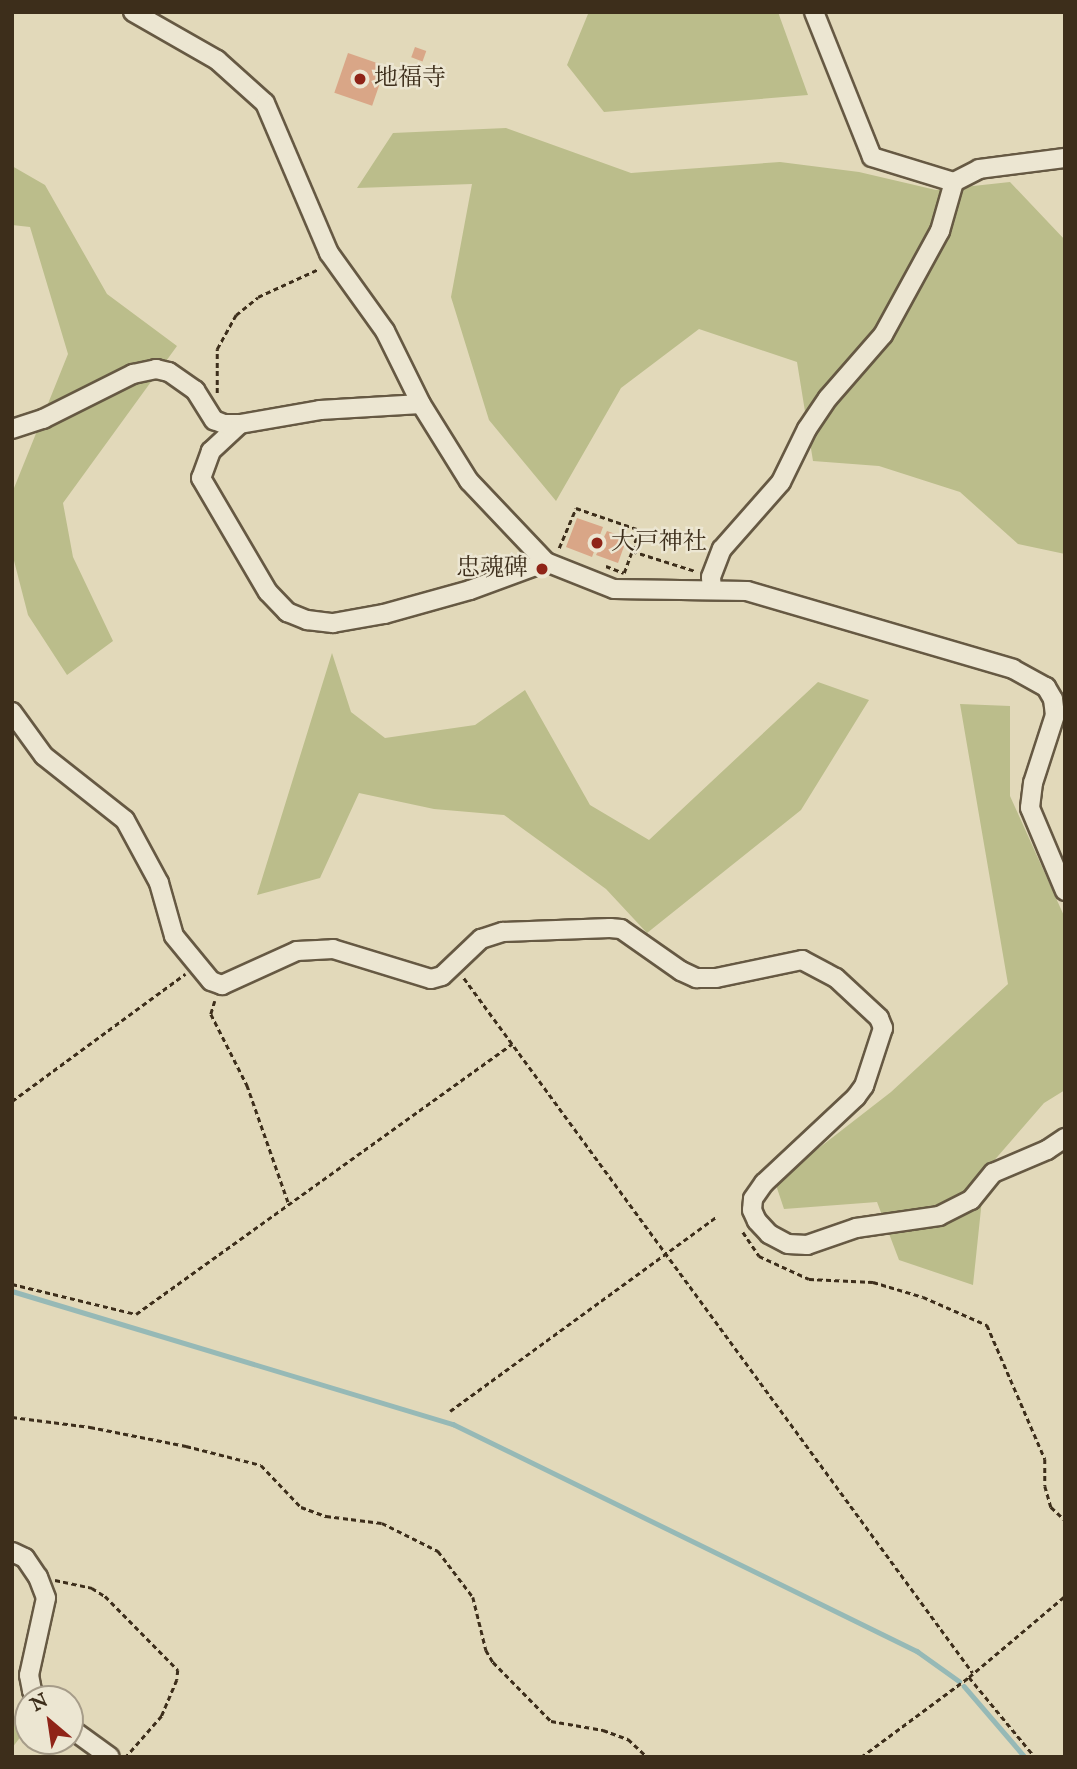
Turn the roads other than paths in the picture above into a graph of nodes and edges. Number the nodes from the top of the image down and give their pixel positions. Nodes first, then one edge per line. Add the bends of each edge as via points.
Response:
1 (133, 12) edge
2 (814, 12) edge
3 (1065, 158) edge
4 (954, 182) junction
5 (421, 404) junction
6 (232, 424) junction
7 (12, 429) edge
8 (546, 562) junction
9 (712, 583) junction
10 (12, 712) edge
11 (1065, 891) edge
12 (1065, 1138) edge
13 (12, 1552) edge
14 (31, 1685) edge
15 (84, 1738) edge
16 (110, 1757) edge

1 - 5 street via 217,60 265,103 336,265 385,331
2 - 4 street via 872,157
3 - 4 street via 979,169
4 - 9 street via 940,231 884,335 828,398 781,482 722,549
5 - 6 street via 320,410
5 - 8 street via 469,481
6 - 7 street via 214,420 189,385 156,369 133,373 43,419
6 - 8 street via 211,451 201,478 268,593 287,612 333,623 384,614
8 - 9 street via 614,589
9 - 11 street via 1013,668 1046,687 1055,715 1032,783 1030,808
10 - 12 street via 44,756 125,820 159,883 174,936 211,981 222,985 297,951 333,949 431,979 442,976 481,939 503,932 610,928 621,929 696,978 802,960 836,978 879,1018 883,1028 856,1097 764,1183 753,1199 757,1221 788,1244 807,1245 856,1228 939,1216 971,1200 993,1173
13 - 14 street via 25,1558 46,1598 29,1675
15 - 16 street

